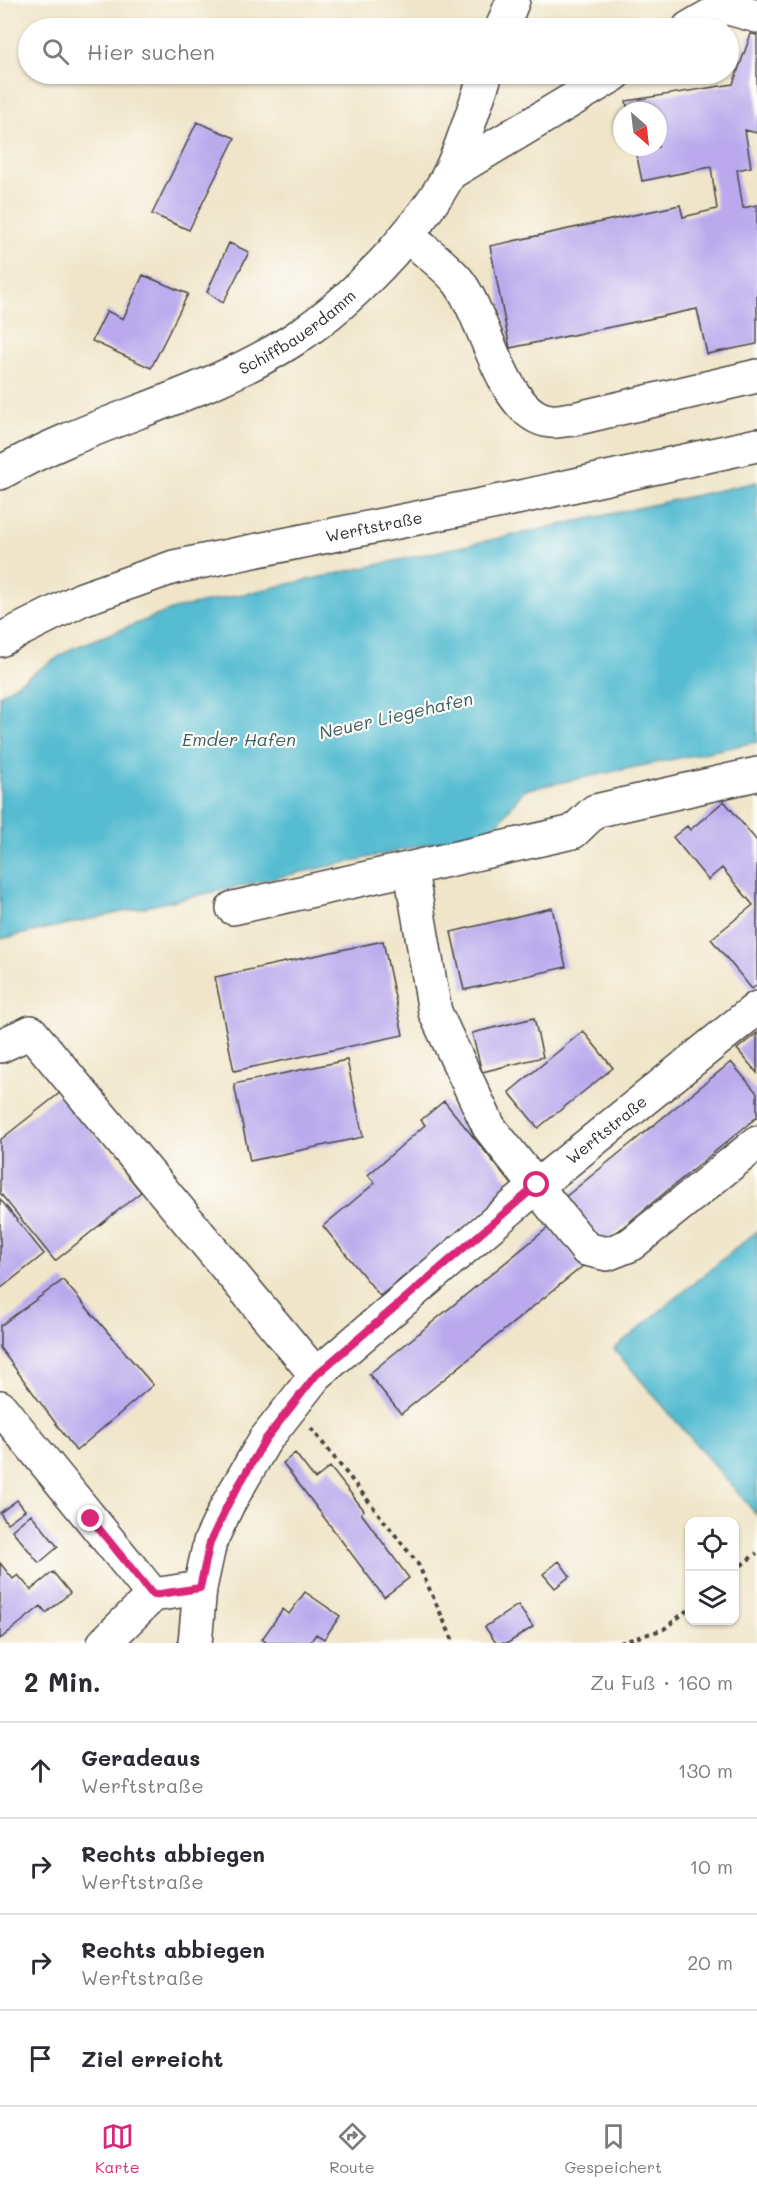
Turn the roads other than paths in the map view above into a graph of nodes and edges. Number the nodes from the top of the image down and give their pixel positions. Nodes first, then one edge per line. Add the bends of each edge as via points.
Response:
1 (513, 0) edge
2 (757, 16) edge
3 (506, 18) edge
4 (706, 18) edge
5 (482, 84) edge
6 (598, 84) edge
7 (450, 173) junction
8 (407, 235) junction
9 (757, 376) edge
10 (757, 445) edge
11 (0, 473) edge
12 (0, 639) edge
13 (757, 774) edge
14 (411, 871) junction
15 (233, 908) dead end
16 (757, 1008) edge
17 (0, 1046) edge
18 (757, 1143) edge
19 (537, 1185) junction
20 (316, 1375) junction
21 (0, 1407) edge
22 (200, 1588) junction
23 (153, 1595) junction
24 (203, 1640) edge
25 (104, 1643) edge

1 - 3 street
2 - 4 street via 725,7
5 - 7 street, Schiffbauerdamm
6 - 7 street
7 - 8 street, Schiffbauerdamm
8 - 9 street via 458,282 512,393 534,415 551,421 574,418
8 - 11 street, Schiffbauerdamm via 371,276 294,340 250,364 64,440
10 - 12 street, Werftstraße via 174,567 82,599
13 - 14 street via 595,811 573,832
14 - 15 street
14 - 19 street via 435,1012 489,1127
16 - 19 street, Werftstraße
17 - 20 street via 32,1032
18 - 19 street via 630,1245 607,1254 586,1249
19 - 20 street, Werftstraße
20 - 22 street, Werftstraße via 265,1440 228,1504 210,1542
21 - 23 street
22 - 23 street
22 - 24 street, Werftstraße
23 - 25 street

